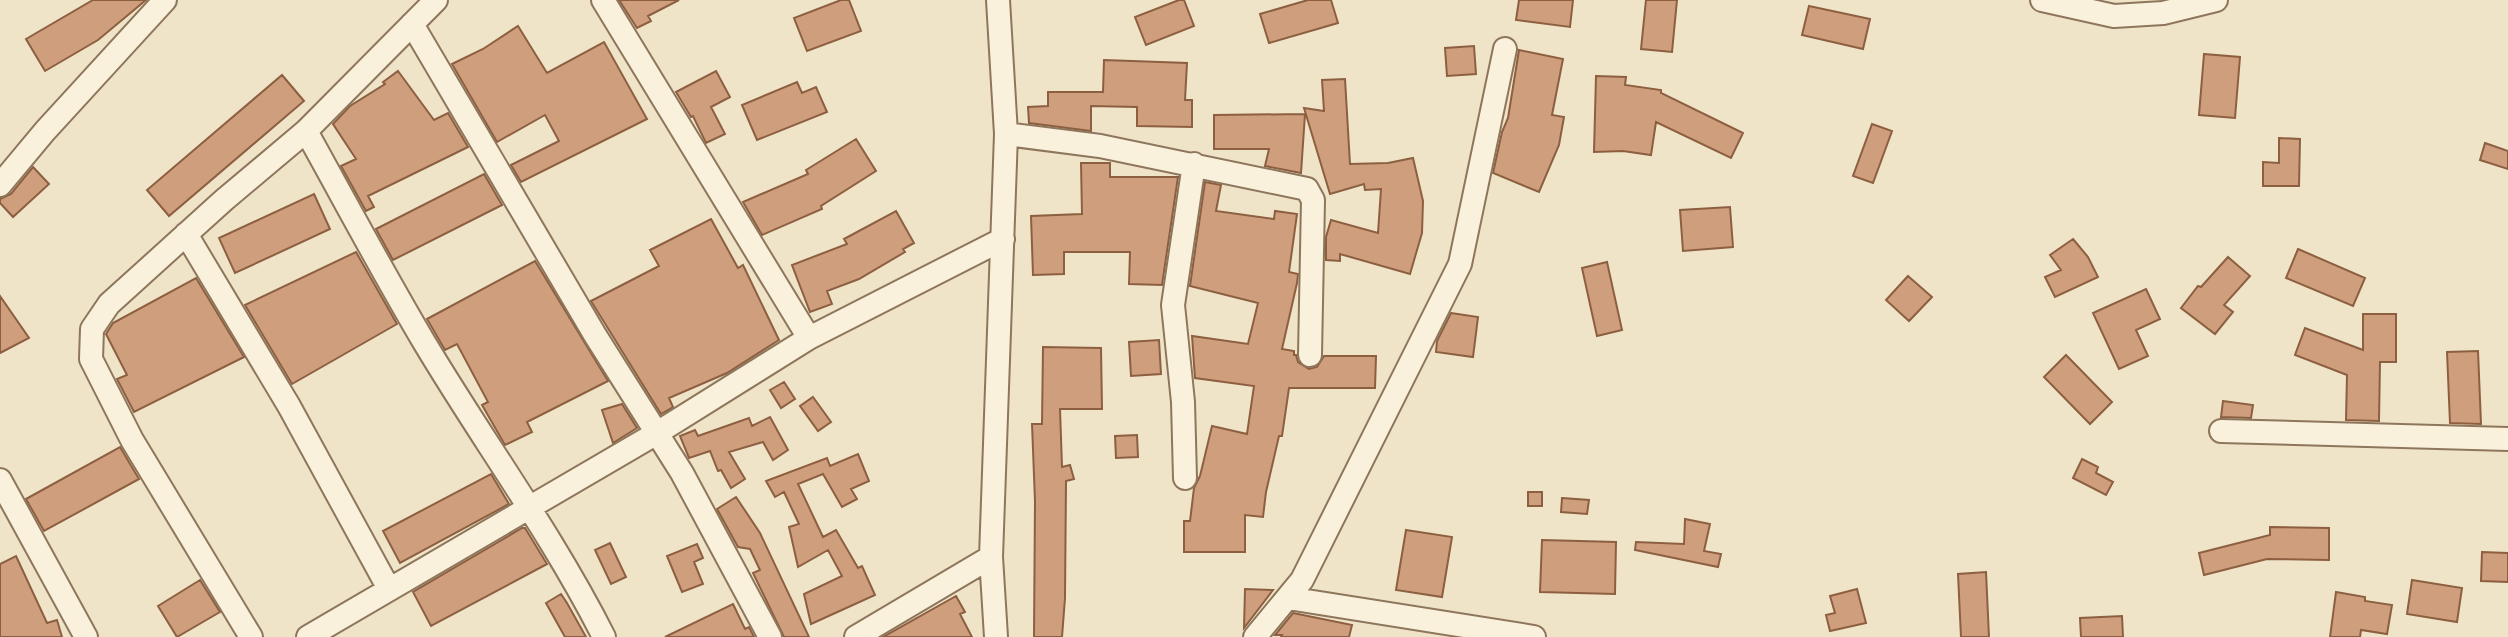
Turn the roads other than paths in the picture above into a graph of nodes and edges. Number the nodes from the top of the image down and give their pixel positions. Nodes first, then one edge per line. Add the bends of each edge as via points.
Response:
1 (165, 0) edge
2 (436, 0) edge
3 (603, 0) edge
4 (998, 0) edge
5 (2216, 0) edge
6 (2056, 1) edge
7 (412, 24) junction
8 (1505, 49) dead end
9 (306, 131) junction
10 (1006, 134) junction
11 (1194, 164) junction
12 (0, 185) edge
13 (186, 234) junction
14 (1003, 239) junction
15 (809, 338) junction
16 (1310, 355) dead end
17 (2221, 431) dead end
18 (657, 433) junction
19 (2508, 439) edge
20 (1185, 478) dead end
21 (0, 480) edge
22 (530, 506) junction
23 (991, 557) junction
24 (389, 589) junction
25 (1288, 598) junction
26 (86, 637) edge
27 (251, 637) edge
28 (308, 637) edge
29 (604, 637) edge
30 (770, 637) edge
31 (856, 637) edge
32 (996, 637) edge
33 (1255, 637) edge
34 (1534, 637) edge

1 - 12 street
2 - 7 street
3 - 15 street
4 - 10 street
5 - 6 street via 2163,13 2114,16
7 - 9 street
7 - 18 street
8 - 25 street via 1460,264 1302,580
9 - 13 street
9 - 22 street via 425,343
10 - 11 street
10 - 14 street
11 - 16 street via 1307,189 1313,200
11 - 20 street via 1173,305
13 - 24 street via 289,406
13 - 27 street via 109,304 92,329 91,359 132,440
14 - 15 street
14 - 23 street
15 - 18 street
17 - 19 street
18 - 22 street
18 - 30 street
21 - 26 street
22 - 24 street
22 - 29 street
23 - 31 street
23 - 32 street
24 - 28 street
25 - 33 street
25 - 34 street

